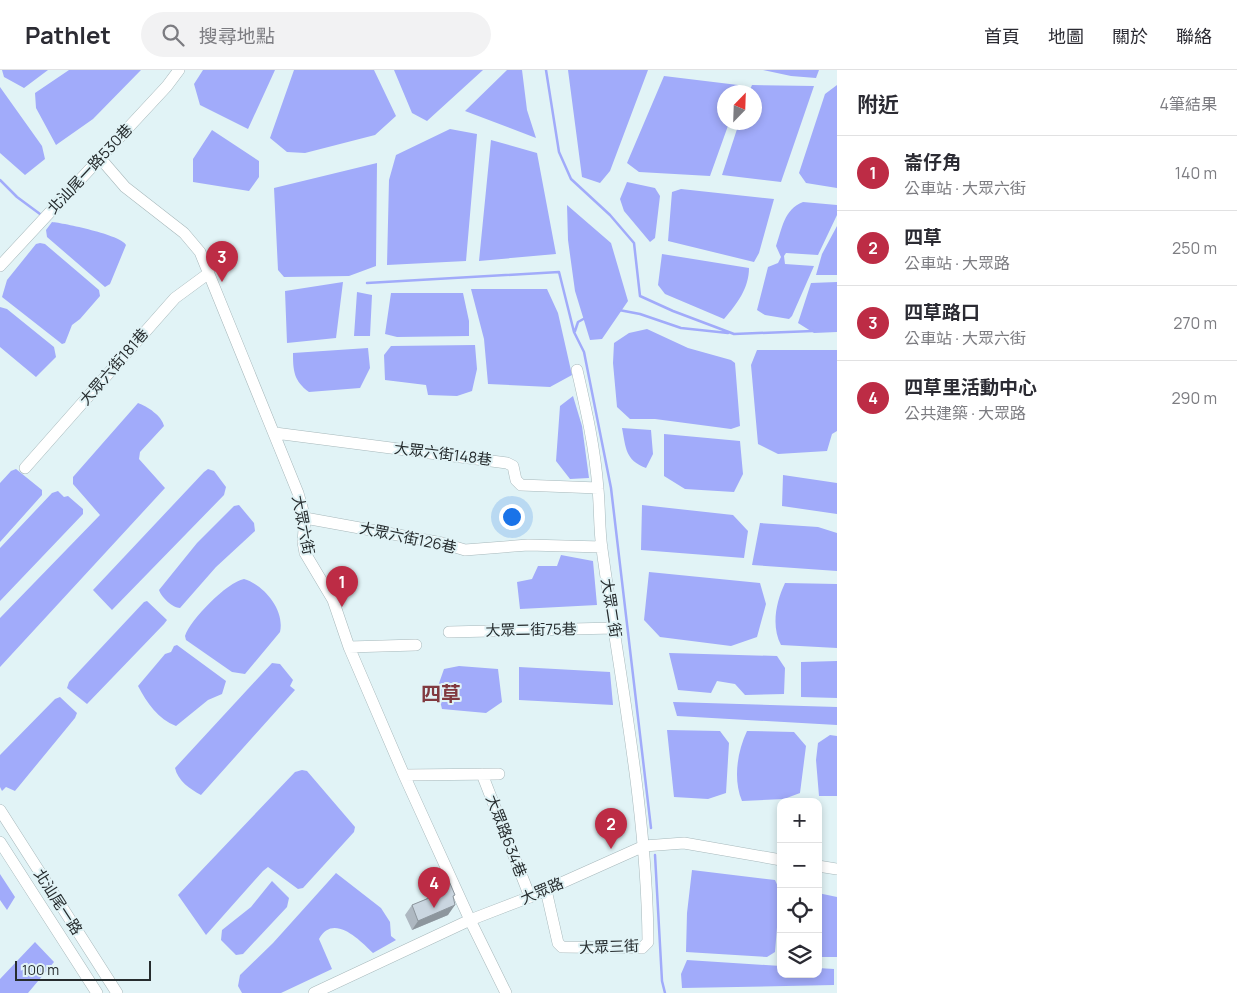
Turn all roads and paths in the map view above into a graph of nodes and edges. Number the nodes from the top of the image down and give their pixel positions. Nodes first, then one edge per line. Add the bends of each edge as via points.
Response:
1 (179, 70) edge
2 (100, 158) junction
3 (0, 266) edge
4 (209, 273) junction
5 (577, 370) dead end
6 (275, 433) junction
7 (25, 468) dead end
8 (598, 488) junction
9 (305, 518) junction
10 (602, 546) junction
11 (614, 628) junction
12 (449, 632) dead end
13 (416, 645) dead end
14 (349, 647) junction
15 (482, 774) junction
16 (499, 774) dead end
17 (404, 775) junction
18 (0, 810) edge
19 (19, 840) junction
20 (3, 846) edge
21 (644, 846) junction
22 (777, 859) edge
23 (822, 867) edge
24 (837, 869) edge
25 (546, 890) junction
26 (530, 897) junction
27 (470, 920) junction
28 (102, 970) junction
29 (88, 979) junction
30 (98, 993) edge
31 (117, 993) edge
32 (314, 993) edge
33 (506, 993) edge

1 - 2 street, 北汕尾一路530巷
2 - 3 street, 北汕尾一路530巷
2 - 4 street, 大眾六街 via 125,187 184,233 200,252
4 - 6 street, 大眾六街
4 - 7 street, 大眾六街181巷 via 175,298
5 - 8 street, 大眾二街 via 590,424
6 - 8 street, 大眾六街148巷 via 507,463 513,466 516,480 521,484
6 - 9 street, 大眾六街
8 - 10 street, 大眾二街
9 - 10 street, 大眾六街126巷 via 465,550 528,545
9 - 14 street, 大眾六街 via 305,553 332,600
10 - 11 street, 大眾二街
11 - 12 street, 大眾二街75巷
11 - 21 street, 大眾二街
13 - 14 street
14 - 17 street, 大眾六街
15 - 16 street
15 - 17 street
15 - 26 street, 大眾路634巷
17 - 27 street, 大眾六街
18 - 19 street, 北汕尾一路
19 - 20 street
19 - 28 street, 北汕尾一路
20 - 29 street, 北汕尾一路
21 - 22 street, 大眾路 via 684,843
21 - 25 street, 大眾路
21 - 25 street, 大眾三街 via 648,942 642,948 562,947 558,943
23 - 24 street
25 - 26 street, 大眾路
26 - 27 street, 大眾路
27 - 32 street, 大眾路
27 - 33 street, 大眾六街
28 - 29 street
28 - 31 street, 北汕尾一路
29 - 30 street, 北汕尾一路

